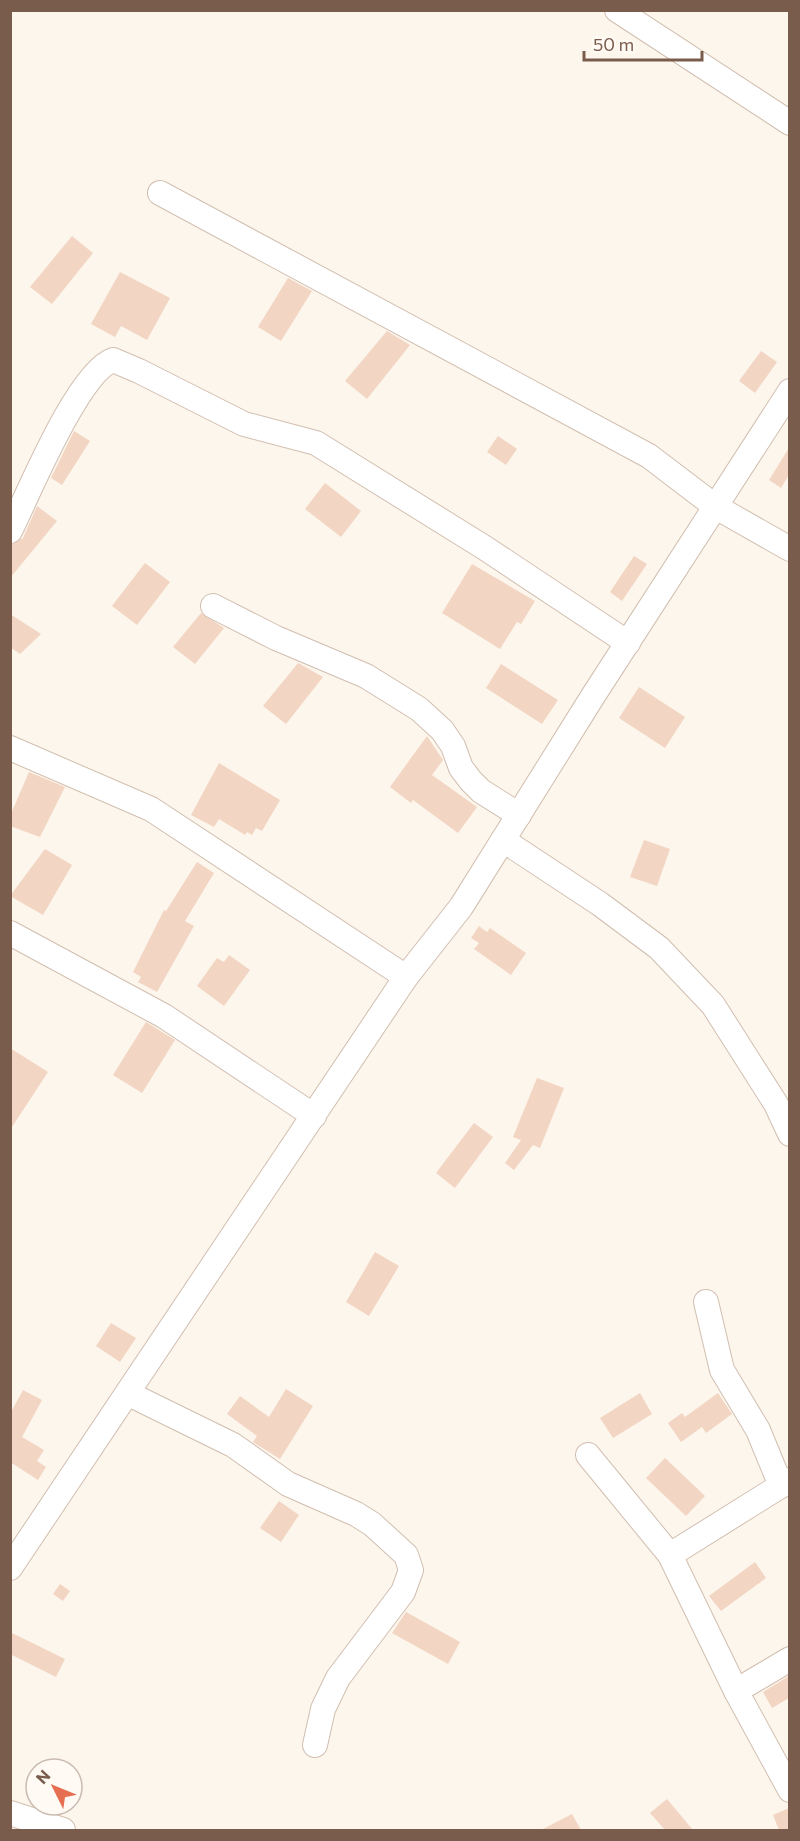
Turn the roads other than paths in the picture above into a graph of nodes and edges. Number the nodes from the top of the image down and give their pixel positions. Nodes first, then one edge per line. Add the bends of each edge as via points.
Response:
1 (617, 10) edge
2 (789, 123) edge
3 (160, 193) dead end
4 (789, 391) edge
5 (716, 507) junction
6 (10, 531) edge
7 (789, 549) edge
8 (213, 606) dead end
9 (628, 643) junction
10 (10, 748) edge
11 (519, 815) junction
12 (503, 840) junction
13 (10, 933) edge
14 (406, 977) junction
15 (783, 1098) edge
16 (314, 1116) junction
17 (789, 1134) edge
18 (706, 1302) dead end
19 (129, 1394) junction
20 (588, 1455) dead end
21 (785, 1483) edge
22 (670, 1555) junction
23 (10, 1568) edge
24 (789, 1659) edge
25 (736, 1691) junction
26 (315, 1745) dead end
27 (789, 1790) edge
28 (22, 1821) edge
29 (63, 1830) edge

1 - 2 street
3 - 5 street via 650,456
4 - 5 street
5 - 7 street
5 - 9 street
6 - 9 street via 70,407 98,370 113,360 244,424 316,442
8 - 11 street via 366,676 419,709 442,730 471,782
9 - 11 street
10 - 14 street via 151,809
11 - 12 street
12 - 14 street via 461,907
12 - 15 street via 659,948 713,1005
13 - 16 street via 164,1016
14 - 16 street
15 - 17 street
16 - 19 street
18 - 21 street via 722,1370
19 - 23 street
19 - 26 street via 233,1445 288,1484 356,1514 406,1555 410,1578 338,1678 323,1709
20 - 22 street
21 - 22 street
22 - 25 street
24 - 25 street
25 - 27 street
28 - 29 street

